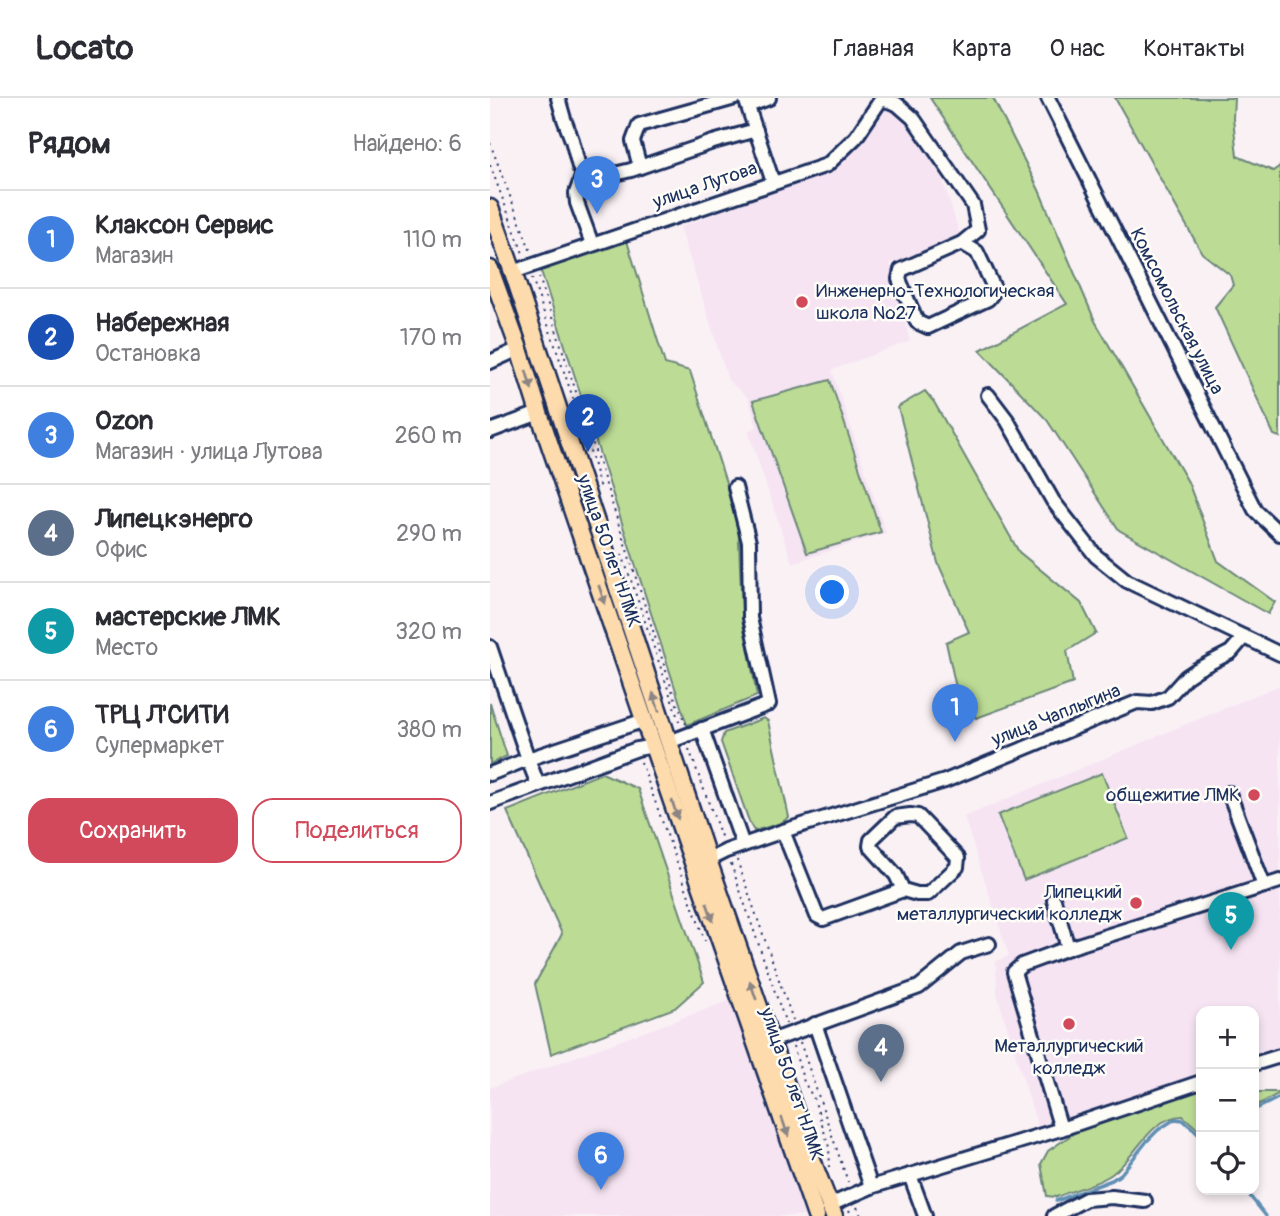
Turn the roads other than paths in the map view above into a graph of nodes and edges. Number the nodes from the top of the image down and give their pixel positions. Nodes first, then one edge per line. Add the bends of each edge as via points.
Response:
1 (558, 98) edge
2 (734, 98) edge
3 (769, 98) edge
4 (882, 98) edge
5 (1048, 98) edge
6 (747, 102) edge
7 (756, 130) junction
8 (640, 167) junction
9 (583, 174) junction
10 (773, 182) junction
11 (492, 215) edge
12 (962, 243) junction
13 (592, 244) junction
14 (526, 268) junction
15 (490, 269) edge
16 (519, 349) junction
17 (490, 362) edge
18 (988, 395) dead end
19 (539, 413) junction
20 (490, 431) edge
21 (735, 487) dead end
22 (1280, 534) edge
23 (1244, 637) junction
24 (490, 647) edge
25 (1280, 654) edge
26 (645, 720) junction
27 (680, 737) junction
28 (528, 759) junction
29 (490, 774) edge
30 (538, 785) junction
31 (1229, 793) dead end
32 (490, 803) edge
33 (783, 831) junction
34 (688, 848) junction
35 (734, 848) junction
36 (708, 860) junction
37 (1280, 881) edge
38 (1265, 886) junction
39 (903, 890) junction
40 (1054, 900) dead end
41 (989, 944) dead end
42 (1068, 948) junction
43 (815, 1024) junction
44 (771, 1041) junction
45 (1280, 1056) edge
46 (1259, 1063) edge
47 (1196, 1084) edge
48 (1061, 1129) junction
49 (910, 1175) junction
50 (871, 1187) junction
51 (1145, 1201) dead end
52 (832, 1210) edge
53 (816, 1216) edge
54 (925, 1216) edge
55 (1054, 1216) edge

1 - 9 street
2 - 8 street via 639,125 633,141
3 - 6 street
4 - 10 street, улица Лутова via 856,137 827,165
4 - 12 street via 913,118 973,205 978,230
5 - 22 street, Комсомольская улица via 1255,510
6 - 7 street
7 - 8 street
7 - 10 street
8 - 9 street via 590,180
9 - 13 street via 576,193
10 - 13 street, улица Лутова
11 - 14 main road
12 - 12 street via 901,270 899,279 917,323 928,327 988,299 995,290 977,252
13 - 14 street, улица Лутова
27 -> 14 main road, улица 50 лет НЛМК via 521,297
15 - 16 main road, улица 50 лет НЛМК
16 - 17 street
16 -> 19 main road, улица 50 лет НЛМК
18 - 23 street via 1053,501 1096,556 1127,581
19 - 20 street
19 -> 26 main road, улица 50 лет НЛМК
21 - 27 street via 749,542 750,618 769,704
23 - 25 street
23 - 33 street, улица Чаплыгина via 1231,652 1198,669 1168,696 1152,703 1137,702 945,781
24 - 28 street
26 - 27 main road, улица 50 лет НЛМК
26 - 28 street
27 - 30 street
27 -> 34 main road, улица 50 лет НЛМК
27 - 35 street
27 - 36 main road, улица 50 лет НЛМК
28 - 29 street
28 - 30 street
30 - 32 street
31 - 38 street
33 - 35 street, улица Чаплыгина
33 - 39 street via 817,916 823,919
34 - 36 main road via 696,859
34 -> 53 main road, улица 50 лет НЛМК
35 - 36 street, улица Чаплыгина
44 -> 36 main road, улица 50 лет НЛМК
37 - 38 street
38 - 42 street
39 - 39 street via 928,894 957,867 958,858 918,816 895,817 871,840 870,846
40 - 42 street
41 - 43 street via 961,953 919,986
42 - 48 street via 1014,972
43 - 44 street
43 - 50 street
44 - 52 main road, улица 50 лет НЛМК
45 - 46 street
47 - 48 street
48 - 49 street
49 - 50 street
49 - 54 street
50 - 52 street
51 - 55 street via 1086,1199

